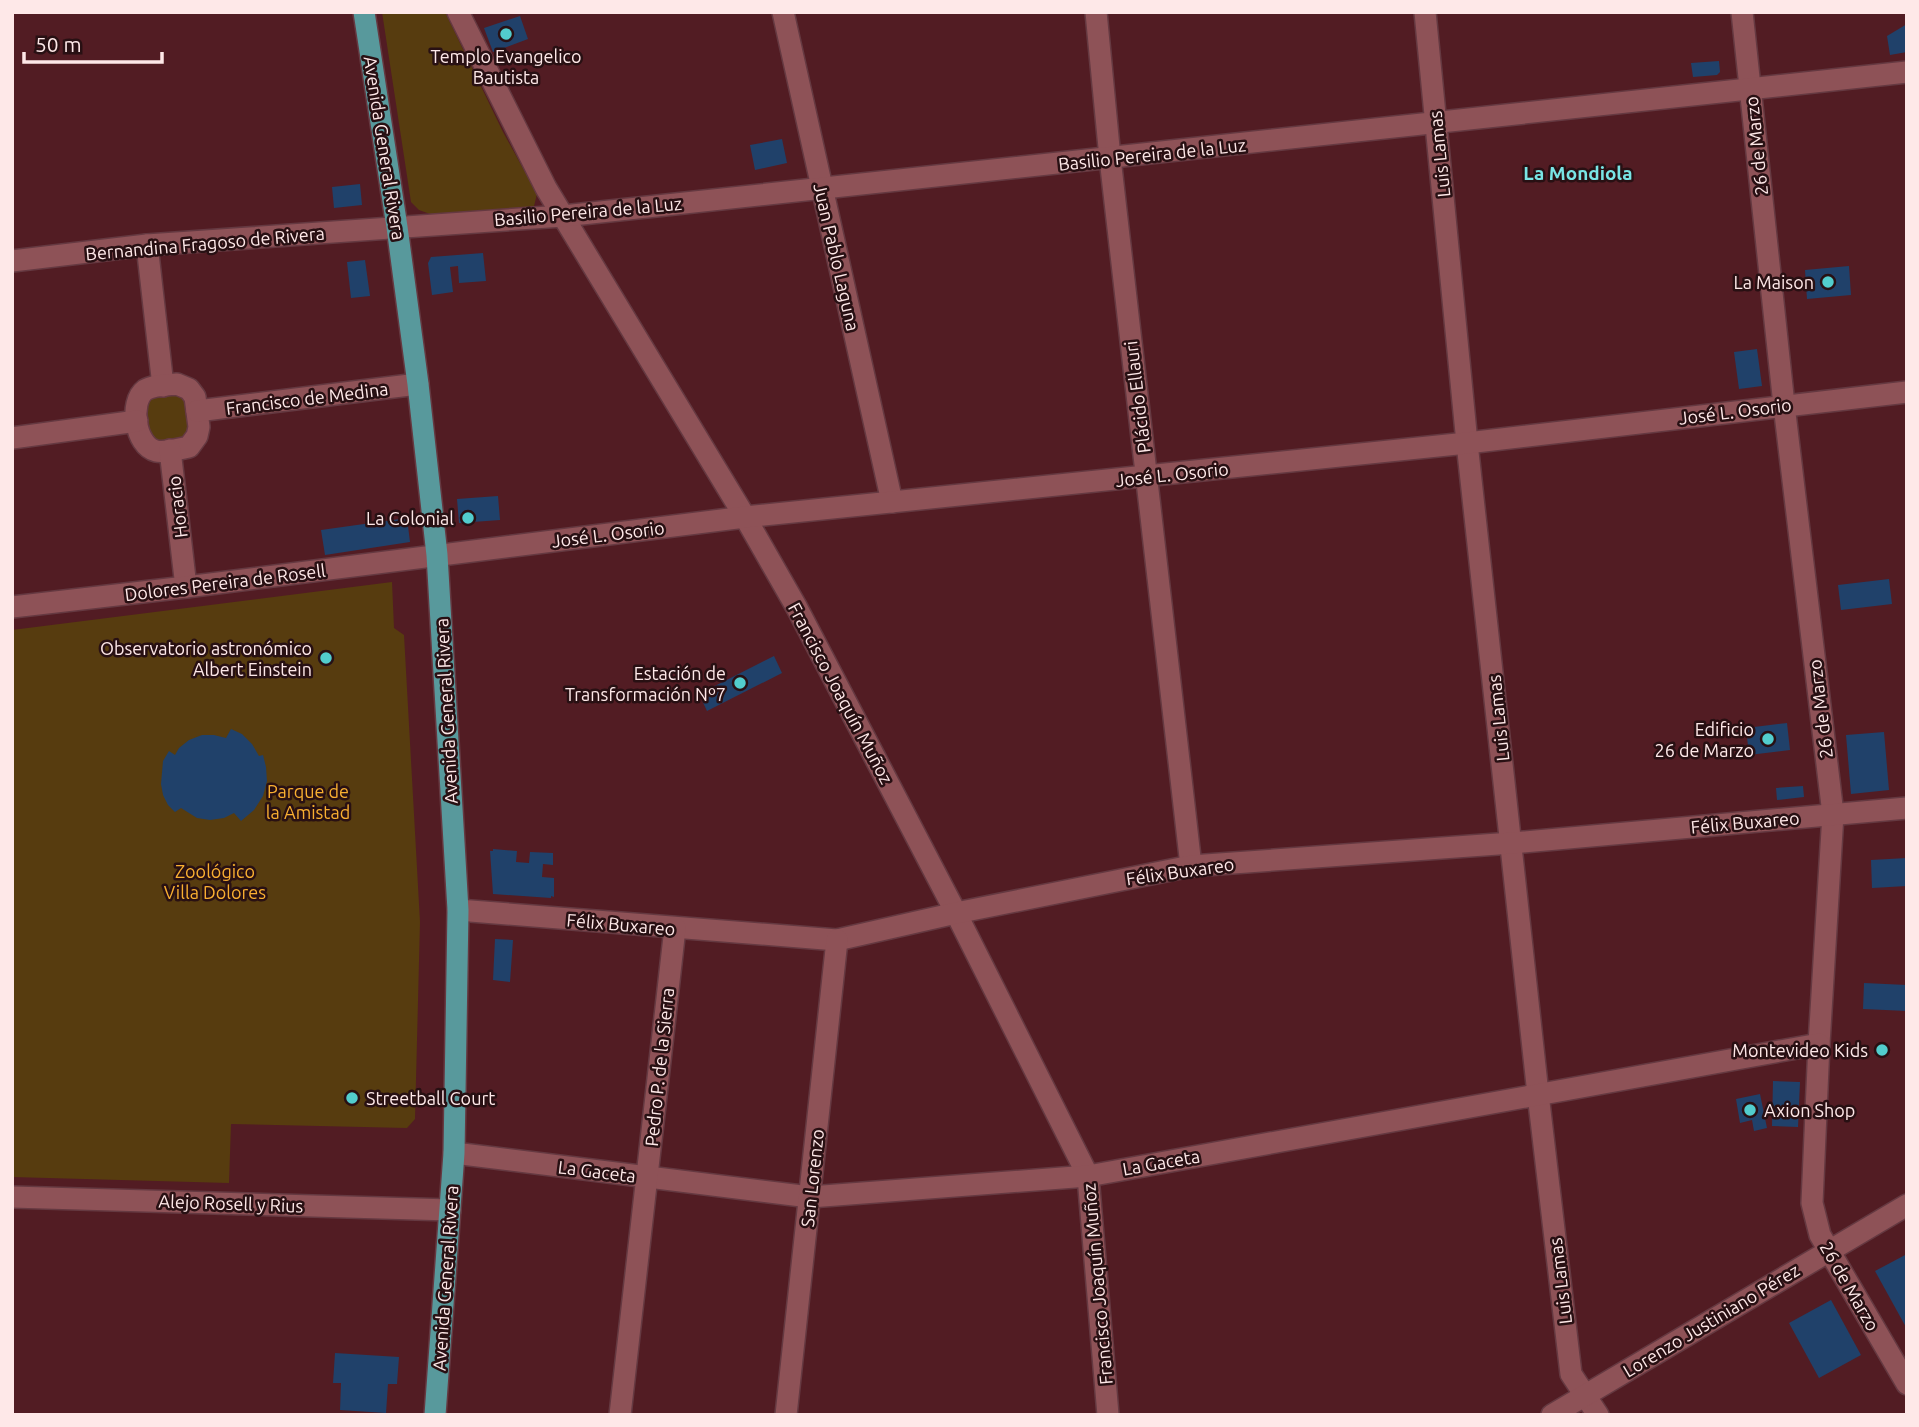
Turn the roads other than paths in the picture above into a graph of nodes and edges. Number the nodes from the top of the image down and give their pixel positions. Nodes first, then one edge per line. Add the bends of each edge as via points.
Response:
1 (364, 12) edge
2 (458, 12) edge
3 (783, 12) edge
4 (1096, 12) edge
5 (1425, 12) edge
6 (1742, 12) edge
7 (1907, 72) edge
8 (1750, 89) junction
9 (1436, 123) junction
10 (1110, 158) junction
11 (822, 187) junction
12 (563, 216) junction
13 (397, 227) junction
14 (147, 245) junction
15 (12, 261) edge
16 (418, 384) junction
17 (163, 386) junction
18 (1907, 392) edge
19 (1784, 405) junction
20 (197, 412) junction
21 (136, 414) junction
22 (12, 438) edge
23 (1467, 443) junction
24 (170, 450) junction
25 (1147, 477) junction
26 (892, 502) junction
27 (745, 517) junction
28 (437, 555) junction
29 (186, 587) junction
30 (12, 607) edge
31 (1907, 808) edge
32 (1833, 814) junction
33 (1512, 843) junction
34 (1191, 866) junction
35 (458, 910) junction
36 (956, 913) junction
37 (675, 928) junction
38 (837, 940) junction
39 (1819, 1044) junction
40 (1538, 1094) junction
41 (454, 1153) junction
42 (1088, 1176) junction
43 (647, 1177) junction
44 (12, 1197) edge
45 (810, 1197) junction
46 (1907, 1205) edge
47 (450, 1210) junction
48 (1828, 1250) junction
49 (1907, 1384) edge
50 (1586, 1394) junction
51 (435, 1415) edge
52 (620, 1415) edge
53 (786, 1415) edge
54 (1108, 1415) edge
55 (1552, 1415) edge
56 (1598, 1415) edge

1 - 13 main road, Avenida General Rivera
2 - 12 street, Francisco Joaquín Muñoz
3 - 11 street, Juan Pablo Laguna
4 - 10 street, Plácido Ellauri
5 - 9 street, Luis Lamas
6 - 8 street, 26 de Marzo
7 - 8 street, Basilio Pereira de la Luz
8 - 9 street, Basilio Pereira de la Luz
8 - 19 street, 26 de Marzo
9 - 10 street, Basilio Pereira de la Luz
9 - 23 street, Luis Lamas
10 - 11 street, Basilio Pereira de la Luz
10 - 25 street, Plácido Ellauri
11 - 12 street, Basilio Pereira de la Luz
11 - 26 street, Juan Pablo Laguna
12 - 13 street, Basilio Pereira de la Luz
12 - 27 street, Francisco Joaquín Muñoz
13 - 14 street, Bernandina Fragoso de Rivera
13 - 16 main road, Avenida General Rivera
14 - 15 street, Bernandina Fragoso de Rivera
14 - 17 street
16 - 20 street, Francisco de Medina
16 - 28 main road, Avenida General Rivera
17 - 20 street, Francisco de Medina via 177,384 189,389
17 - 21 street via 142,393
18 - 19 street, José L. Osorio
19 - 23 street, José L. Osorio
19 - 32 street, 26 de Marzo
20 - 24 street via 197,436 188,447
21 - 22 street
21 - 24 street, Horacio via 140,438 147,447 157,452
23 - 25 street, José L. Osorio
23 - 33 street, Luis Lamas
24 - 29 street, Horacio
25 - 26 street, José L. Osorio
25 - 34 street, Plácido Ellauri
26 - 27 street, José L. Osorio
27 - 28 street, José L. Osorio
27 - 36 street, Francisco Joaquín Muñoz
28 - 29 street, Dolores Pereira de Rosell
28 - 35 main road, Avenida General Rivera
29 - 30 street, Dolores Pereira de Rosell
31 - 32 street, Félix Buxareo
32 - 33 street, Félix Buxareo
32 - 39 street, 26 de Marzo
33 - 34 street, Félix Buxareo
33 - 40 street, Luis Lamas
34 - 36 street, Félix Buxareo
35 - 37 street, Félix Buxareo
35 - 41 main road, Avenida General Rivera
36 - 38 street, Félix Buxareo
36 - 42 street, Francisco Joaquín Muñoz
37 - 38 street, Félix Buxareo
37 - 43 street, Pedro P. de la Sierra
38 - 45 street, San Lorenzo
39 - 40 street, La Gaceta
39 - 48 street, 26 de Marzo via 1812,1203
40 - 42 street, La Gaceta
40 - 50 street, Luis Lamas via 1571,1374
41 - 43 street, La Gaceta
41 - 47 main road, Avenida General Rivera
42 - 45 street, La Gaceta
42 - 54 street, Francisco Joaquín Muñoz
43 - 45 street, La Gaceta
43 - 52 street, Pedro P. de la Sierra
44 - 47 street, Alejo Rosell y Rius
45 - 53 street, San Lorenzo
46 - 48 street, Lorenzo Justiniano Pérez
47 - 51 main road, Avenida General Rivera
48 - 49 street, 26 de Marzo
48 - 50 street, Lorenzo Justiniano Pérez
50 - 55 street, Lorenzo Justiniano Pérez
50 - 56 street, Luis Lamas

